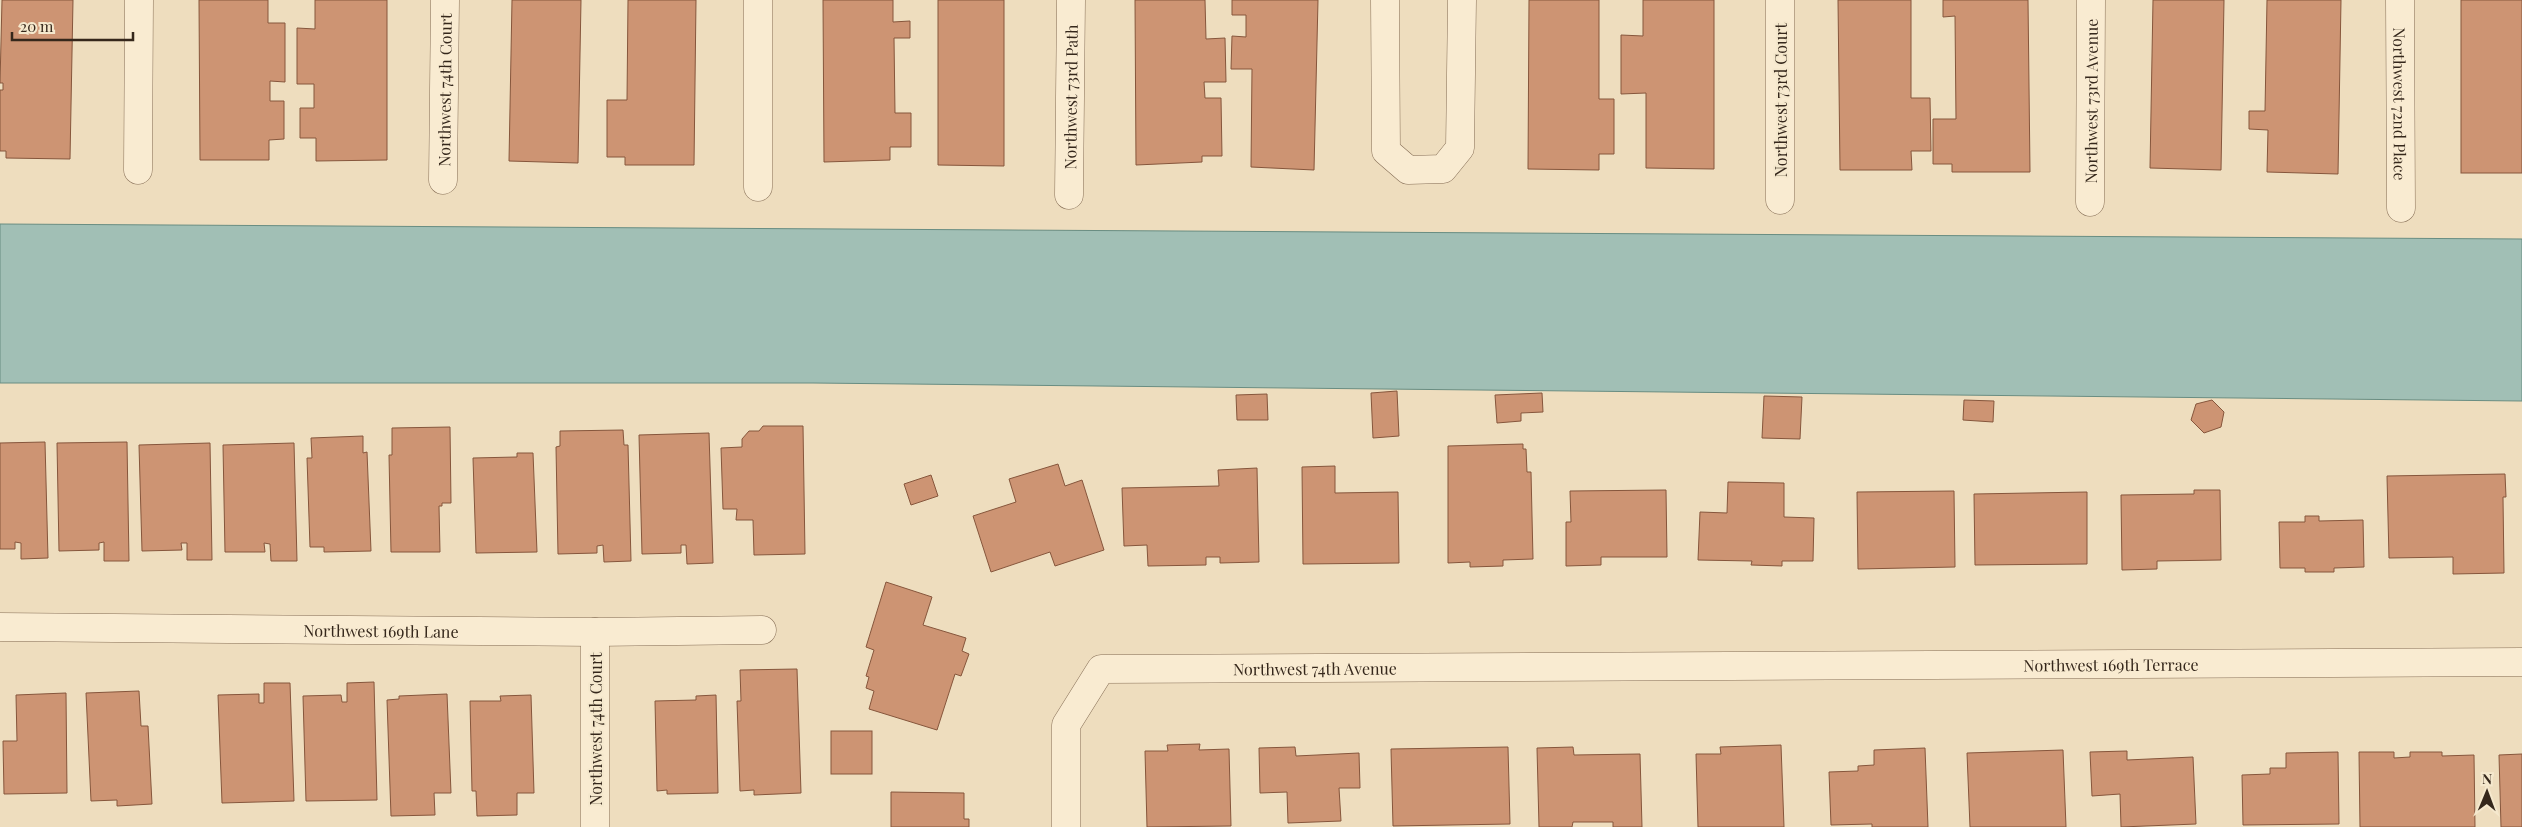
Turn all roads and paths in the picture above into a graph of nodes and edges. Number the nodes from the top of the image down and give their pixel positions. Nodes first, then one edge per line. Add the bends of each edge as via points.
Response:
1 (138, 0) edge
2 (445, 0) edge
3 (758, 0) edge
4 (1071, 0) edge
5 (1385, 0) edge
6 (1462, 0) edge
7 (1780, 0) edge
8 (2091, 0) edge
9 (2400, 0) edge
10 (138, 170) dead end
11 (443, 180) dead end
12 (758, 187) dead end
13 (1069, 195) dead end
14 (1780, 200) dead end
15 (2090, 202) dead end
16 (2401, 208) dead end
17 (0, 627) edge
18 (762, 630) dead end
19 (594, 632) junction
20 (2522, 662) edge
21 (1699, 666) joint
22 (594, 827) edge
23 (1066, 827) edge

1 - 10 street
2 - 11 street, Northwest 74th Court
3 - 12 street
4 - 13 street, Northwest 73rd Path
5 - 6 street via 1386,151 1408,170 1443,169 1460,148
7 - 14 street, Northwest 73rd Court
8 - 15 street, Northwest 73rd Avenue
9 - 16 street, Northwest 72nd Place
17 - 19 street, Northwest 169th Lane
18 - 19 street, Northwest 169th Lane
19 - 22 street, Northwest 74th Court
20 - 21 street, Northwest 169th Terrace
21 - 23 street, Northwest 74th Avenue via 1101,669 1066,725

